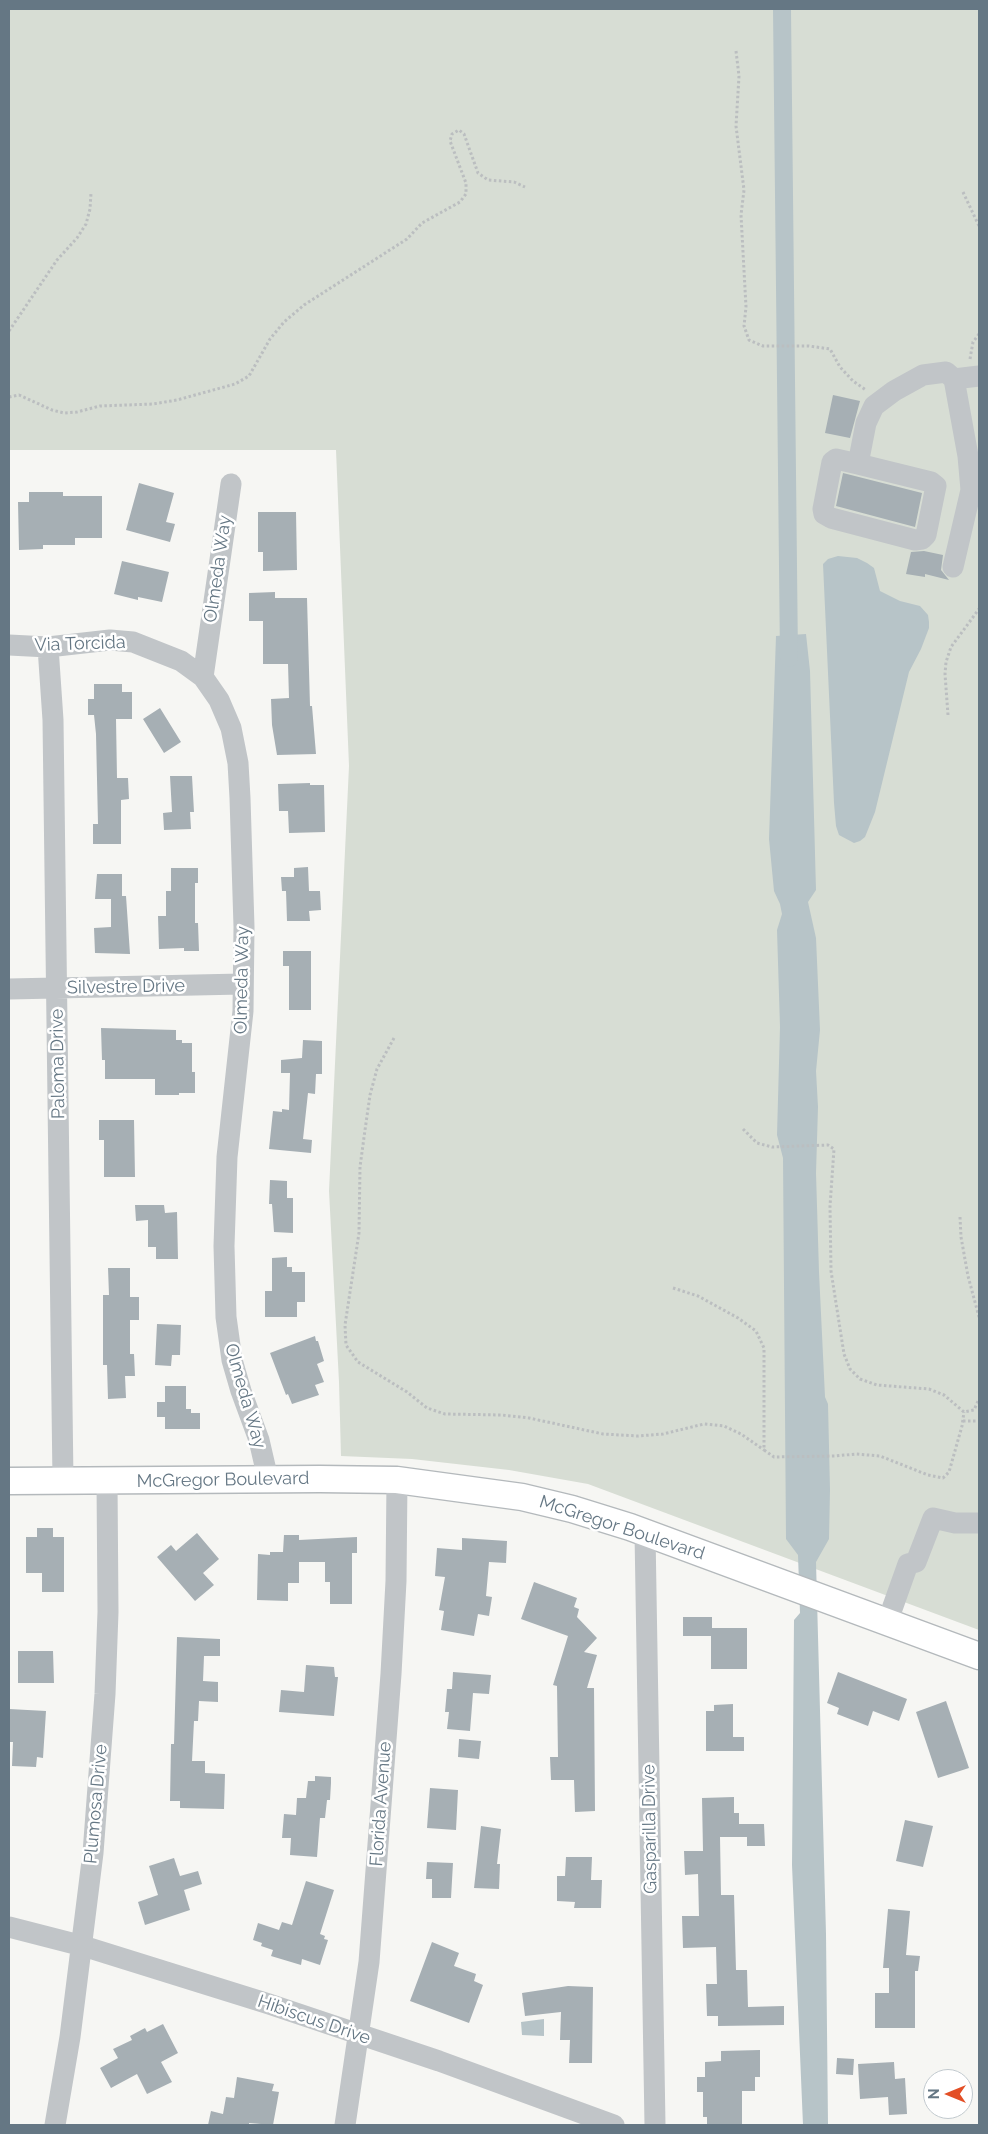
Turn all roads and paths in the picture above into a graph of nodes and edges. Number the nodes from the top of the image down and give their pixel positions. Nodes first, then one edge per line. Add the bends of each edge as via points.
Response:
1 (736, 50) dead end
2 (525, 187) dead end
3 (963, 192) dead end
4 (91, 193) dead end
5 (979, 226) edge
6 (9, 331) edge
7 (979, 334) edge
8 (975, 370) edge
9 (954, 379) junction
10 (9, 397) edge
11 (881, 400) junction
12 (858, 464) junction
13 (231, 484) dead end
14 (953, 566) dead end
15 (979, 609) edge
16 (9, 645) edge
17 (48, 647) junction
18 (204, 677) junction
19 (948, 715) dead end
20 (242, 984) junction
21 (56, 989) junction
22 (9, 990) edge
23 (394, 1038) dead end
24 (743, 1129) dead end
25 (960, 1217) dead end
26 (673, 1288) dead end
27 (979, 1316) edge
28 (979, 1399) edge
29 (964, 1412) junction
30 (963, 1421) junction
31 (979, 1421) edge
32 (764, 1450) junction
33 (268, 1479) junction
34 (398, 1480) junction
35 (9, 1481) edge
36 (63, 1481) junction
37 (106, 1481) junction
38 (979, 1523) edge
39 (645, 1533) junction
40 (887, 1623) junction
41 (979, 1656) edge
42 (9, 1927) edge
43 (83, 1946) junction
44 (359, 2035) junction
45 (55, 2125) edge
46 (345, 2125) edge
47 (614, 2125) edge
48 (655, 2125) edge

1 - 11 path via 739,76 736,126 744,190 741,215 746,307 744,326 749,340 763,346 830,349 840,368
2 - 10 path via 514,182 488,180 478,173 464,134 459,130 452,134 450,141 466,183 466,194 460,202 422,223 407,239 304,305 270,339 249,376 235,384 176,400 100,406 77,412 52,410 19,395
3 - 5 path
4 - 6 path via 86,224 56,260
7 - 8 path via 970,357
8 - 9 street
9 - 11 street via 946,372 923,375
9 - 14 street via 972,490
11 - 12 street via 874,406 866,423
12 - 12 street via 836,459 832,462 824,514 915,540 922,539 926,535 936,486
13 - 18 street, Olmeda Way
15 - 19 path via 951,648 946,662
16 - 17 street, Via Torcida
17 - 18 street, Via Torcida via 110,640 133,642 181,661
17 - 21 street, Paloma Drive via 53,720
18 - 20 street, Olmeda Way via 231,728 238,763 244,928
20 - 21 street, Silvestre Drive
20 - 33 street, Olmeda Way via 240,1045 227,1158 226,1317 232,1360
21 - 22 street, Silvestre Drive
21 - 36 street, Paloma Drive
23 - 32 path via 378,1069 370,1095 362,1158 359,1233 345,1324 346,1345 358,1362 427,1408 445,1414 511,1416 603,1434 638,1436 663,1434 704,1424 724,1426
24 - 29 path via 757,1144 772,1148 828,1145 834,1149 830,1206 831,1271 844,1354 850,1369 860,1378 877,1385 929,1389 944,1395
25 - 27 path via 968,1276
26 - 32 path via 698,1296 756,1331 764,1348
28 - 29 path via 974,1410
29 - 30 path
30 - 31 path
30 - 32 path via 949,1472 943,1478 880,1456 774,1457
33 - 34 main road, McGregor Boulevard
33 - 37 main road, McGregor Boulevard
34 - 39 main road, McGregor Boulevard via 522,1497 572,1509
34 - 44 street, Florida Avenue via 391,1674 369,1962
35 - 36 main road, McGregor Boulevard
36 - 37 main road, McGregor Boulevard
37 - 43 street, Plumosa Drive via 108,1612 105,1694
38 - 40 street via 955,1523 933,1518 916,1562 908,1564
39 - 40 main road, McGregor Boulevard
39 - 48 street, Gasparilla Drive
40 - 41 main road, McGregor Boulevard
42 - 43 street, Hibiscus Drive
43 - 44 street, Hibiscus Drive
43 - 45 street, Plumosa Drive
44 - 46 street, Florida Avenue
44 - 47 street, Hibiscus Drive

